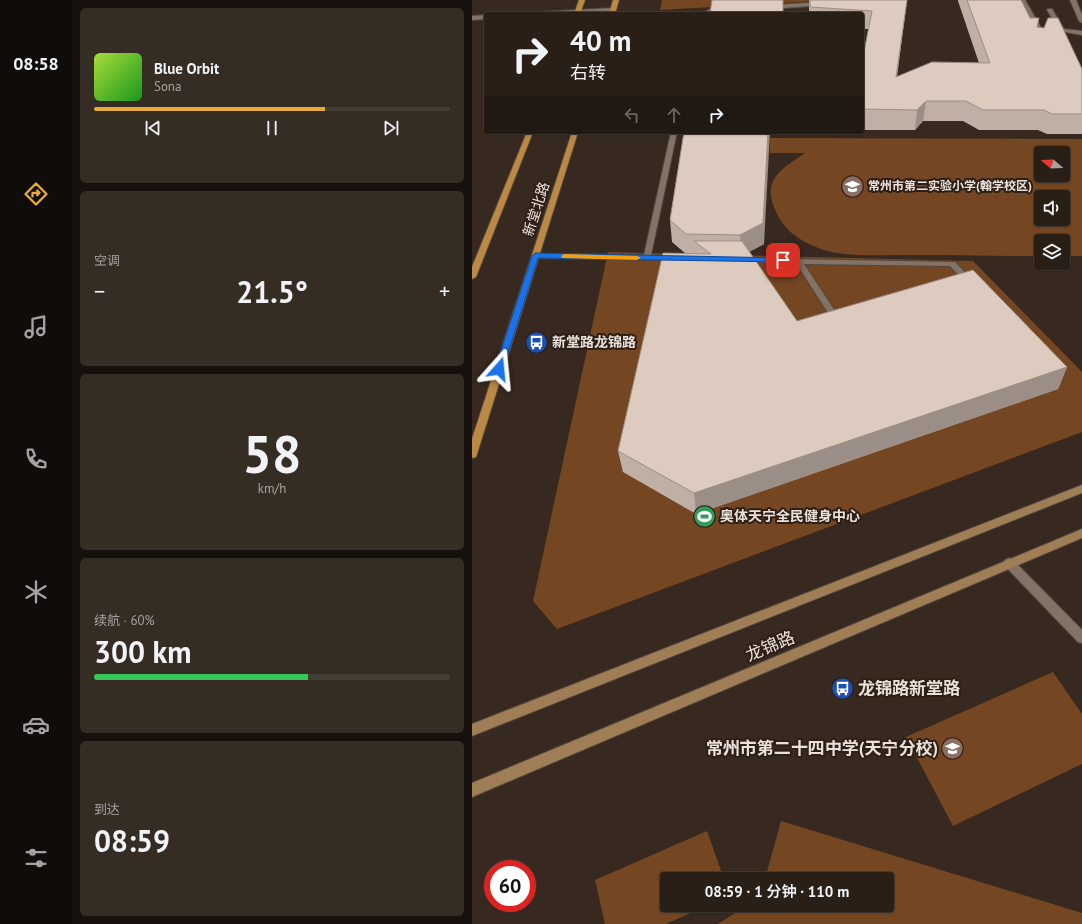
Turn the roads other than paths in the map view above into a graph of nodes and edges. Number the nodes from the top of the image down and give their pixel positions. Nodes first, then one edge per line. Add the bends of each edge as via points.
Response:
1 (582, 0) edge
2 (616, 0) edge
3 (1021, 0) edge
4 (1073, 0) edge
5 (828, 4) edge
6 (766, 7) edge
7 (727, 9) edge
8 (1050, 10) dead end
9 (577, 12) edge
10 (613, 12) edge
11 (708, 12) edge
12 (484, 17) edge
13 (472, 18) edge
14 (1082, 21) edge
15 (1082, 33) edge
16 (1037, 45) edge
17 (529, 134) edge
18 (574, 134) edge
19 (674, 134) edge
20 (535, 256) junction
21 (647, 258) junction
22 (687, 259) edge
23 (734, 260) edge
24 (798, 261) junction
25 (472, 277) edge
26 (979, 292) edge
27 (835, 317) edge
28 (472, 454) edge
29 (1082, 489) edge
30 (1082, 533) edge
31 (1009, 563) junction
32 (1082, 638) edge
33 (472, 730) edge
34 (472, 790) edge

1 - 9 main road
2 - 10 main road
3 - 16 street via 1040,30
4 - 14 street
5 - 6 street
7 - 11 street
8 - 15 street via 1062,30
12 - 13 street
17 - 25 main road
18 - 20 main road, 新堂北路
19 - 21 street
20 - 21 street
20 - 28 main road, 新堂北路
21 - 22 street
23 - 24 street
24 - 26 street via 952,264
24 - 27 street
29 - 33 main road, 龙锦路
30 - 31 main road, 龙锦路
31 - 32 street
31 - 34 main road, 龙锦路

